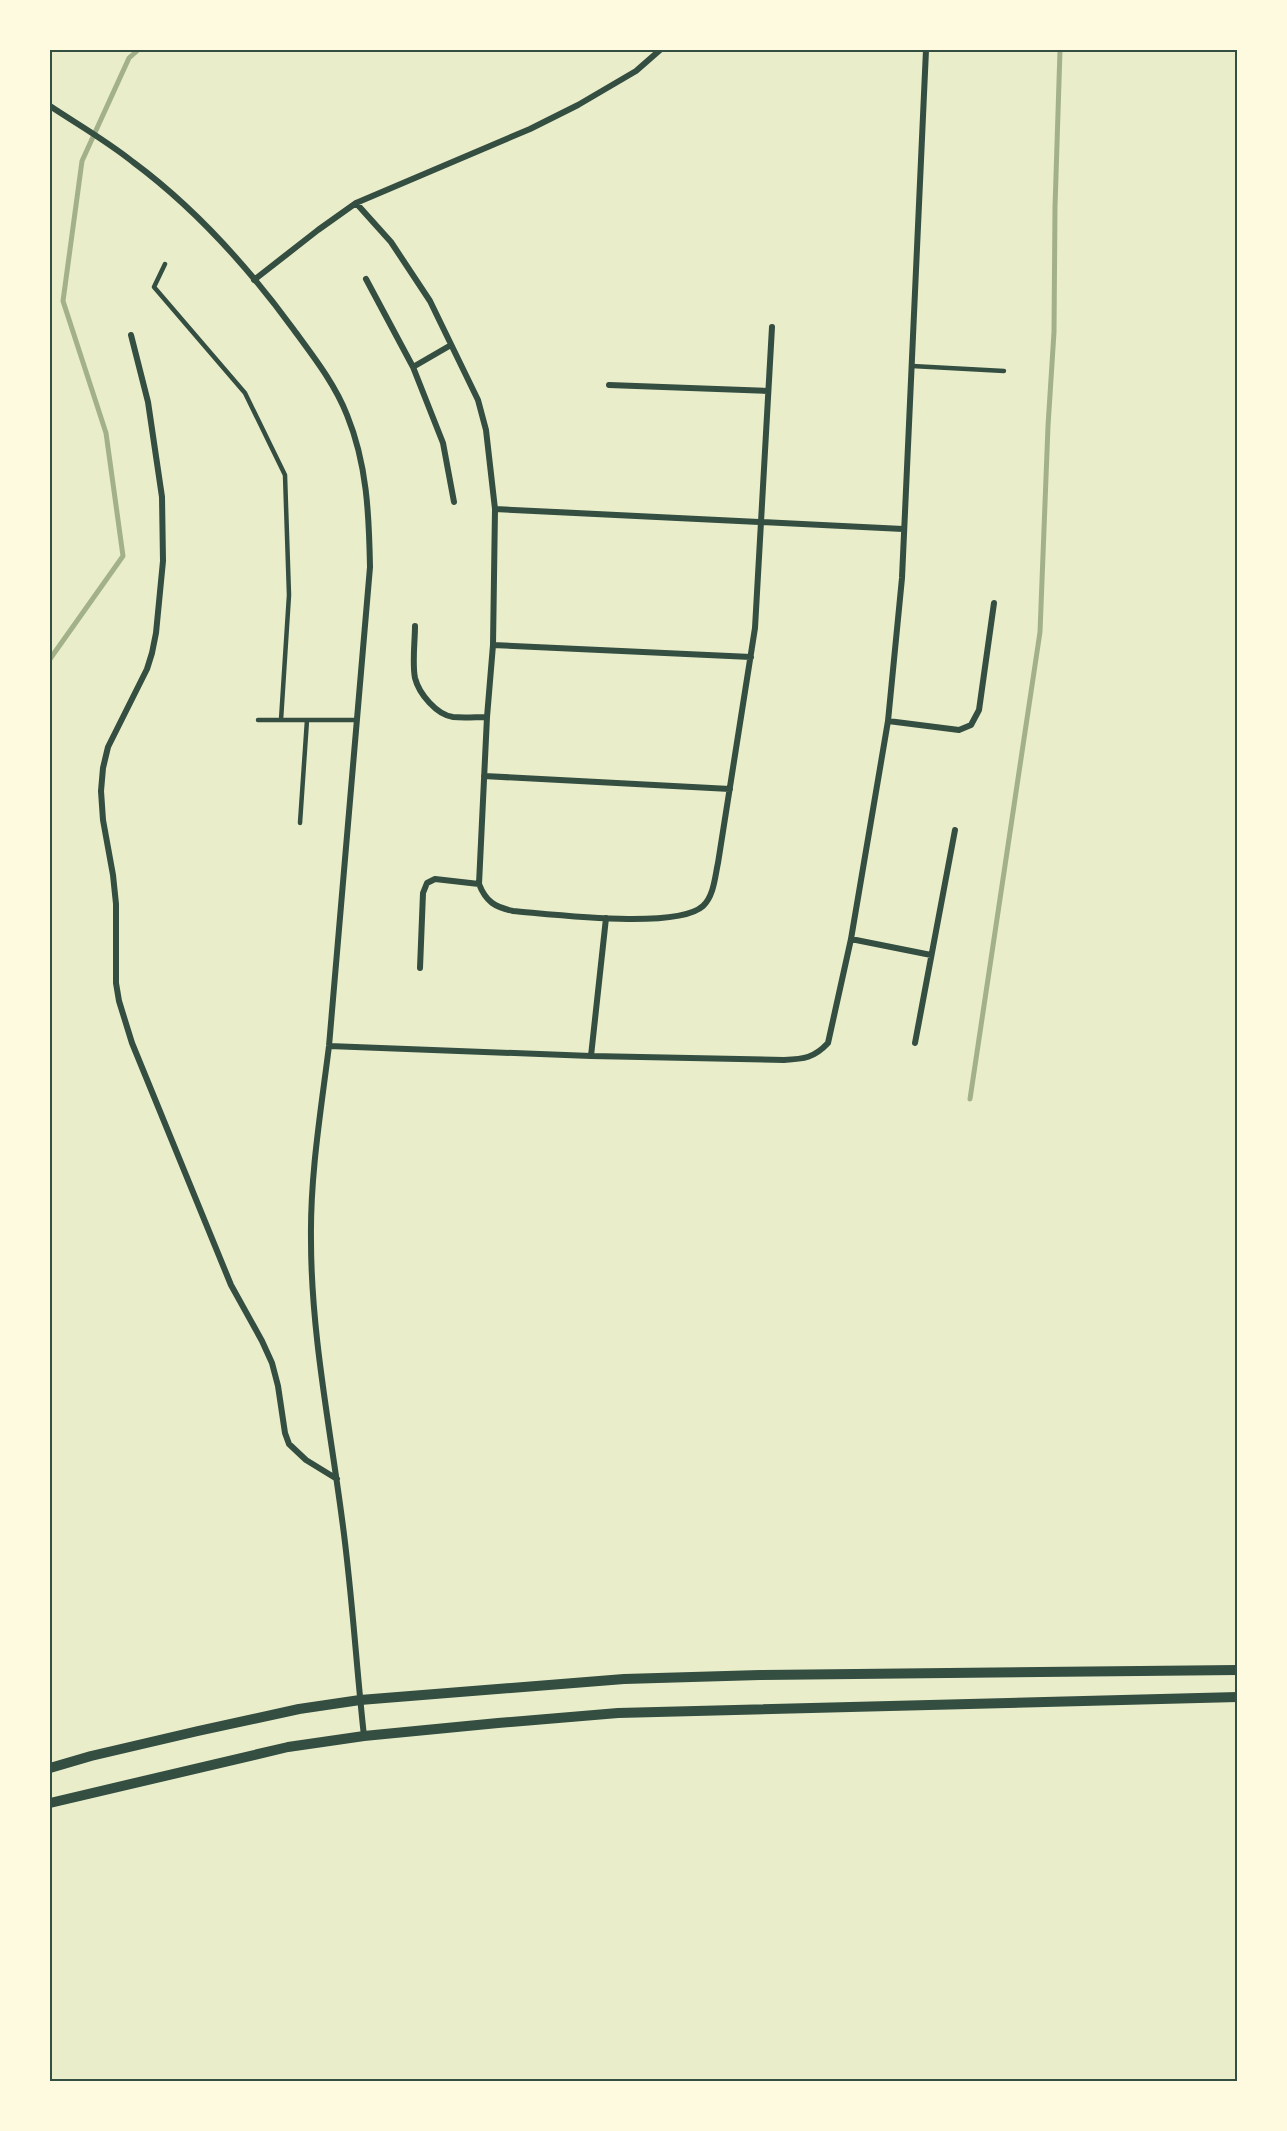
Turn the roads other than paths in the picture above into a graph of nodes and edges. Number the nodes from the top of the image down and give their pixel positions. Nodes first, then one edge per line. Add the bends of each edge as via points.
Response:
1 (660, 50) edge
2 (926, 50) edge
3 (50, 106) edge
4 (356, 203) junction
5 (165, 264) dead end
6 (366, 279) dead end
7 (254, 280) junction
8 (772, 327) dead end
9 (131, 335) dead end
10 (451, 345) junction
11 (912, 366) junction
12 (413, 367) junction
13 (1004, 371) dead end
14 (609, 385) dead end
15 (768, 391) junction
16 (454, 502) dead end
17 (495, 509) junction
18 (762, 524) junction
19 (903, 529) junction
20 (994, 603) dead end
21 (416, 626) dead end
22 (493, 645) junction
23 (751, 657) junction
24 (487, 717) junction
25 (258, 720) dead end
26 (280, 720) junction
27 (307, 720) junction
28 (357, 720) junction
29 (888, 721) junction
30 (484, 776) junction
31 (730, 789) junction
32 (300, 823) dead end
33 (955, 830) dead end
34 (479, 884) junction
35 (606, 918) junction
36 (851, 939) junction
37 (931, 955) junction
38 (420, 968) dead end
39 (915, 1043) dead end
40 (329, 1046) junction
41 (591, 1056) junction
42 (337, 1479) junction
43 (1238, 1670) edge
44 (1238, 1697) edge
45 (360, 1700) junction
46 (364, 1736) junction
47 (50, 1768) edge
48 (50, 1803) edge

1 - 4 street via 636,71 578,105
2 - 11 street
3 - 7 street via 133,161 208,226
4 - 7 street
4 - 10 street via 391,242 430,301
5 - 26 lane via 154,287 245,393 285,475 289,595
6 - 12 street
7 - 28 street via 331,384 346,414 365,474 370,567
8 - 15 street
9 - 42 street via 148,402 162,497 163,561 152,653 108,747 103,768 103,820 116,904 119,1001 132,1043 231,1286 272,1362 290,1444 306,1460
10 - 12 street
10 - 17 street via 482,414
11 - 13 lane
11 - 19 street
12 - 16 street via 443,443
14 - 15 street
15 - 18 street
17 - 18 street
17 - 22 street
18 - 19 street
18 - 23 street
19 - 29 street
20 - 29 street via 979,710 971,725 959,730
21 - 24 street via 415,678 430,703 452,717
22 - 23 street
22 - 24 street
23 - 31 street
24 - 30 street
25 - 26 lane
26 - 27 lane
27 - 28 lane
27 - 32 lane
28 - 40 street
29 - 36 street
30 - 31 street
30 - 34 street
31 - 35 street via 718,863 706,902 694,911 672,918
33 - 37 street
34 - 35 street via 491,904 513,911
34 - 38 street via 435,879 427,883 423,893
35 - 41 street
36 - 37 street
36 - 41 street via 828,1043 818,1054 784,1060
37 - 39 street
40 - 41 street
40 - 42 street via 313,1189 311,1256
42 - 45 street
43 - 45 street via 636,1678
44 - 46 street via 618,1713
45 - 46 street
45 - 47 street via 198,1731
46 - 48 street via 288,1747

